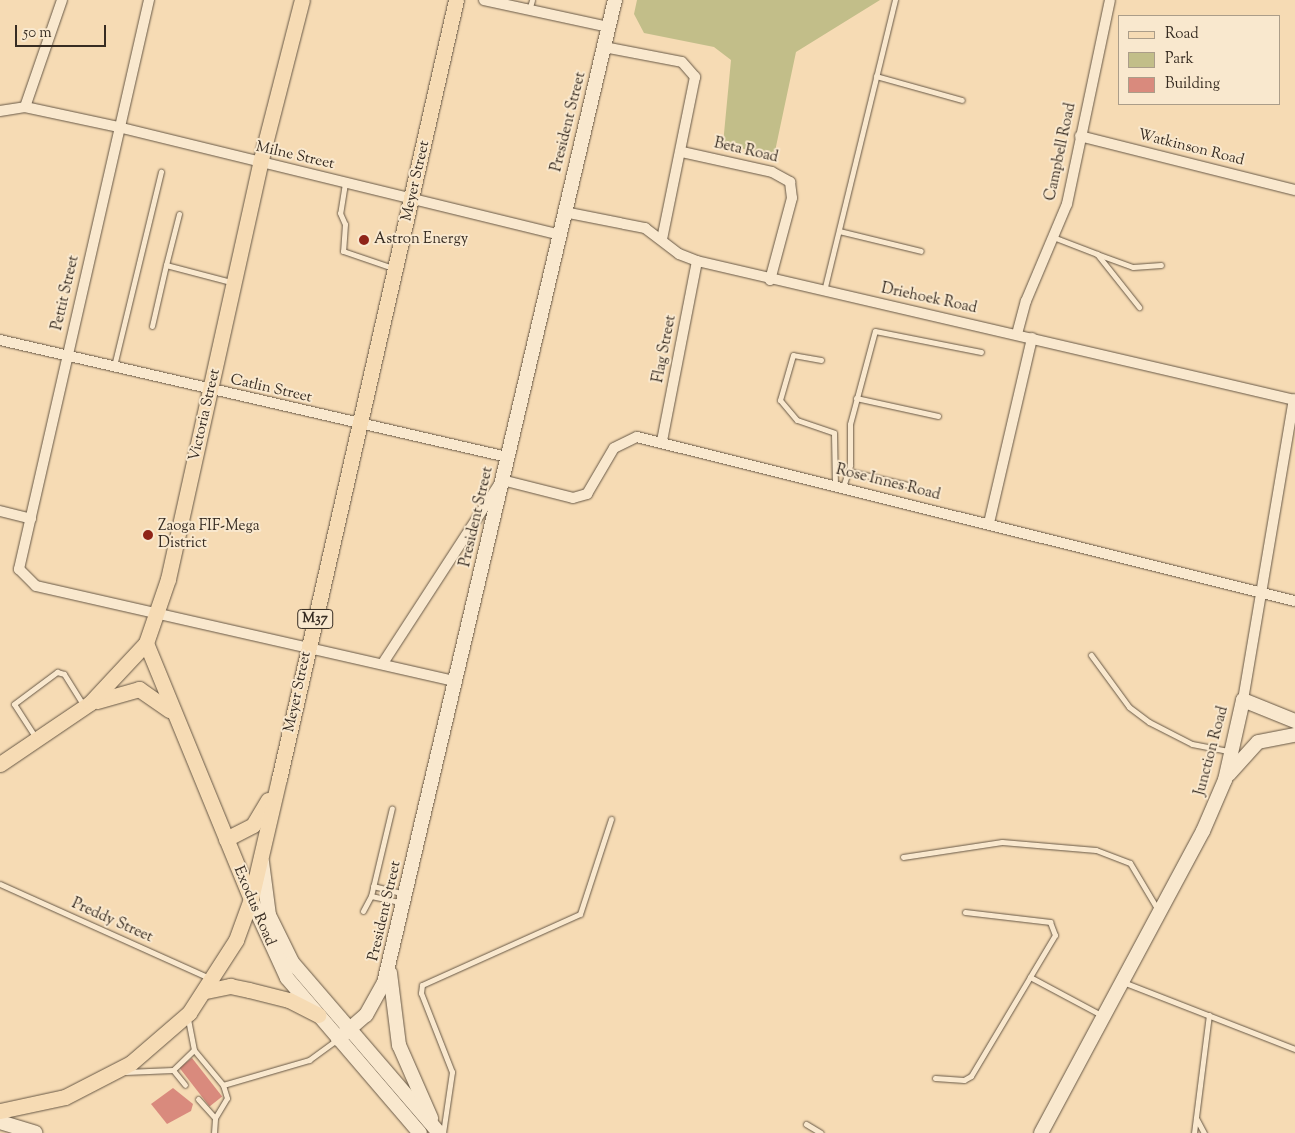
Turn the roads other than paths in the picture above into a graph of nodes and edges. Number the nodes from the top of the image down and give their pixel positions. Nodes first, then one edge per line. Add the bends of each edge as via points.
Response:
1 (62, 0) edge
2 (149, 0) edge
3 (302, 0) edge
4 (456, 0) edge
5 (484, 0) edge
6 (615, 0) edge
7 (894, 0) edge
8 (1110, 0) edge
9 (530, 5) edge
10 (609, 27) junction
11 (604, 47) junction
12 (876, 76) junction
13 (962, 100) dead end
14 (25, 107) junction
15 (0, 111) edge
16 (118, 127) junction
17 (1080, 136) junction
18 (682, 152) junction
19 (260, 163) junction
20 (161, 172) dead end
21 (345, 183) junction
22 (1295, 190) edge
23 (413, 198) junction
24 (564, 212) junction
25 (179, 214) dead end
26 (839, 231) junction
27 (558, 234) junction
28 (1053, 237) junction
29 (662, 239) junction
30 (921, 251) dead end
31 (1097, 254) junction
32 (697, 261) junction
33 (1161, 265) dead end
34 (166, 266) junction
35 (396, 268) junction
36 (770, 280) junction
37 (234, 282) junction
38 (824, 292) junction
39 (1139, 307) dead end
40 (152, 326) dead end
41 (1017, 334) junction
42 (1032, 338) junction
43 (0, 340) edge
44 (981, 352) dead end
45 (68, 356) junction
46 (821, 360) dead end
47 (114, 367) junction
48 (211, 390) junction
49 (856, 398) junction
50 (1294, 400) edge
51 (938, 416) dead end
52 (360, 424) junction
53 (662, 442) junction
54 (507, 457) junction
55 (848, 471) junction
56 (502, 480) junction
57 (839, 486) junction
58 (913, 486) dead end
59 (0, 511) edge
60 (31, 518) junction
61 (989, 524) junction
62 (1261, 592) junction
63 (1295, 602) edge
64 (157, 612) junction
65 (146, 643) junction
66 (309, 645) junction
67 (1091, 655) dead end
68 (383, 663) junction
69 (455, 681) junction
70 (1243, 700) junction
71 (87, 704) junction
72 (172, 713) junction
73 (1295, 721) edge
74 (1295, 735) edge
75 (37, 740) junction
76 (1232, 752) junction
77 (0, 764) edge
78 (280, 779) junction
79 (1225, 780) junction
80 (392, 808) dead end
81 (611, 819) dead end
82 (226, 839) junction
83 (261, 855) junction
84 (902, 857) dead end
85 (0, 884) edge
86 (373, 886) junction
87 (371, 896) junction
88 (404, 898) junction
89 (251, 899) junction
90 (363, 910) dead end
91 (965, 912) dead end
92 (1159, 913) junction
93 (390, 962) junction
94 (1030, 977) junction
95 (1122, 981) junction
96 (210, 986) junction
97 (189, 1012) junction
98 (318, 1015) junction
99 (1209, 1015) junction
100 (1104, 1016) junction
101 (349, 1029) junction
102 (338, 1039) junction
103 (1295, 1048) edge
104 (194, 1050) junction
105 (173, 1070) junction
106 (110, 1076) junction
107 (934, 1078) dead end
108 (185, 1085) dead end
109 (223, 1085) junction
110 (198, 1100) dead end
111 (0, 1111) edge
112 (214, 1118) junction
113 (1196, 1118) junction
114 (0, 1122) edge
115 (806, 1124) dead end
116 (439, 1131) edge
117 (35, 1133) edge
118 (214, 1133) edge
119 (420, 1133) edge
120 (821, 1133) edge
121 (1041, 1133) edge
122 (1194, 1133) edge
123 (1204, 1133) edge

1 - 14 street
2 - 16 street, Pettit Street
3 - 19 main road, Victoria Street
4 - 23 main road, Meyer Street / M37
5 - 9 street
6 - 10 street, President Street
7 - 12 lane
8 - 17 street, Campbell Road
9 - 10 street
10 - 11 street, President Street
11 - 18 street via 682,62 693,72 695,83
11 - 24 street, President Street
12 - 13 lane
12 - 26 lane
14 - 15 street
14 - 16 street, Milne Street
16 - 19 street, Milne Street
16 - 45 street, Pettit Street
17 - 22 street, Watkinson Road
17 - 28 street, Campbell Road via 1067,204
18 - 29 street
18 - 36 street, Beta Road via 772,172 790,182 792,198
19 - 21 street, Milne Street
19 - 37 main road, Victoria Street
20 - 47 lane
21 - 23 street, Milne Street
21 - 35 lane via 340,213 344,224 343,251
23 - 27 street, Milne Street
23 - 35 main road, Meyer Street / M37
24 - 27 street, President Street
24 - 29 street, Driehoek Road via 645,228
25 - 34 lane
26 - 30 lane
26 - 38 lane
27 - 54 street, President Street
28 - 31 lane
28 - 41 street, Campbell Road via 1026,301
29 - 32 street, Driehoek Road
31 - 33 lane via 1133,267
31 - 39 lane
32 - 36 street, Driehoek Road
32 - 53 street, Flag Street
34 - 37 lane
34 - 40 lane
35 - 52 main road, Meyer Street / M37
36 - 38 street, Driehoek Road
37 - 48 main road, Victoria Street
38 - 41 street, Driehoek Road
41 - 42 street, Driehoek Road
42 - 50 street, Driehoek Road
42 - 61 street
43 - 45 street, Catlin Street
44 - 49 lane via 880,329 870,337
45 - 47 street, Catlin Street
45 - 60 street, Pettit Street
46 - 57 lane via 793,355 780,400 797,420 834,433
47 - 48 street, Catlin Street
48 - 52 street, Catlin Street
48 - 64 main road, Victoria Street
49 - 51 lane
49 - 55 lane via 848,432
50 - 62 street, Junction Road
52 - 54 street, Catlin Street
52 - 66 main road, Meyer Street / M37
53 - 56 street, Rose Innes Road via 624,439 614,448 587,494 572,498
53 - 57 street, Rose Innes Road
54 - 56 street, President Street
55 - 57 lane
55 - 58 lane
56 - 68 street
56 - 69 street, President Street
57 - 61 street, Rose Innes Road
59 - 60 street
60 - 64 street, Pettit Street via 19,570 36,586
61 - 62 street, Rose Innes Road
62 - 63 street, Rose Innes Road
62 - 70 street, Junction Road
64 - 65 main road, Victoria Street
64 - 66 street
65 - 71 main road, Victoria Street
65 - 72 main road, Exodus Road
66 - 68 street
66 - 78 main road, Meyer Street / M37
67 - 76 lane via 1129,707 1149,722 1192,744
68 - 69 street
69 - 88 street, President Street
70 - 73 street
70 - 76 street, Junction Road
71 - 72 main road via 139,689
71 - 75 main road, Victoria Street
71 - 75 lane via 60,672 16,701 15,709
72 - 82 main road, Exodus Road
74 - 79 street via 1258,742
75 - 77 main road, Victoria Street
76 - 79 street, Junction Road
78 - 82 main road via 253,825
78 - 83 main road, Meyer Street / M37
79 - 92 street, Junction Road
80 - 86 lane
81 - 116 lane via 580,914 422,985 421,993 452,1072
82 - 89 main road, Exodus Road
83 - 89 main road, Meyer Street / M37
83 - 101 street via 265,902 272,926 304,977
84 - 92 lane via 1002,842 1096,850 1130,863 1149,889
85 - 96 lane, Preddy Street
86 - 87 lane
86 - 88 lane
87 - 88 lane
87 - 90 lane
88 - 93 street, President Street
89 - 96 main road, Meyer Street / M37 via 236,940
89 - 98 street, Exodus Road via 279,964
91 - 94 lane via 1050,922 1055,935
92 - 95 street, Junction Road
93 - 101 street, President Street via 376,1001
93 - 116 street via 398,1045
94 - 100 lane
94 - 107 lane via 971,1076 964,1080
95 - 99 lane
95 - 100 street, Junction Road
96 - 97 main road, Meyer Street / M37
96 - 98 main road via 230,986 289,1000
97 - 104 lane
97 - 106 main road, Meyer Street / M37
98 - 102 street, Exodus Road
99 - 103 lane
99 - 113 lane
100 - 121 street, Junction Road
101 - 102 street, President Street
101 - 116 street
102 - 109 lane via 309,1060 244,1075
102 - 119 street, Exodus Road
104 - 105 lane
104 - 109 lane
105 - 106 lane
105 - 108 lane
106 - 111 main road, Meyer Street / M37 via 65,1097
109 - 112 lane via 227,1098
110 - 112 lane
112 - 118 lane
113 - 122 lane
113 - 123 lane
114 - 117 street
115 - 120 lane

